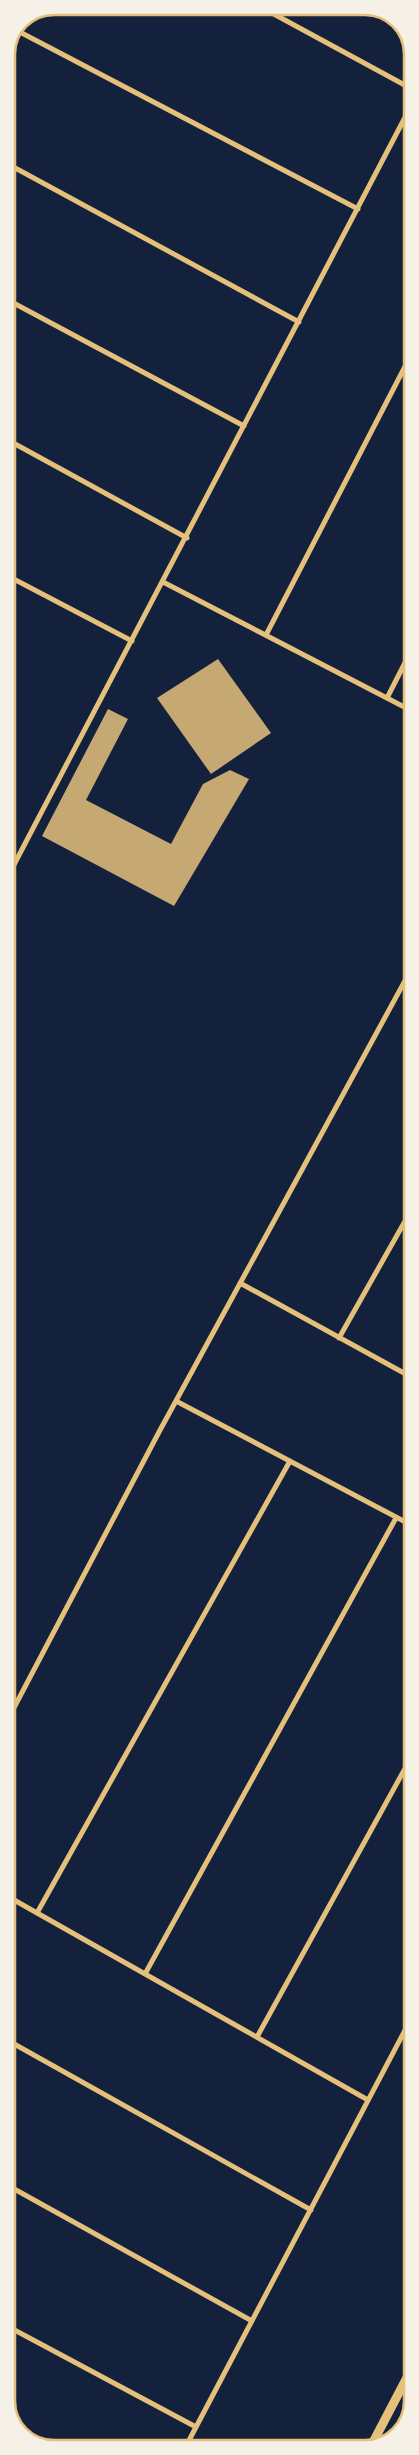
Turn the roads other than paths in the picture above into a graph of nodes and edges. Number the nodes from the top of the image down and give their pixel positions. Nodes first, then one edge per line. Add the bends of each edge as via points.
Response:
1 (276, 15) edge
2 (21, 33) edge
3 (404, 85) edge
4 (404, 120) edge
5 (15, 168) edge
6 (358, 209) junction
7 (15, 304) edge
8 (299, 322) junction
9 (404, 368) edge
10 (244, 426) junction
11 (15, 444) edge
12 (187, 538) junction
13 (15, 580) edge
14 (163, 582) junction
15 (266, 635) junction
16 (132, 641) junction
17 (404, 665) edge
18 (387, 698) junction
19 (404, 707) edge
20 (15, 863) edge
21 (404, 981) edge
22 (404, 1221) edge
23 (240, 1283) junction
24 (339, 1338) junction
25 (404, 1373) edge
26 (176, 1401) junction
27 (290, 1462) junction
28 (396, 1518) junction
29 (404, 1522) edge
30 (15, 1705) edge
31 (404, 1770) edge
32 (15, 1901) edge
33 (37, 1913) junction
34 (145, 1974) junction
35 (404, 2032) edge
36 (257, 2037) junction
37 (15, 2044) edge
38 (368, 2100) junction
39 (15, 2189) edge
40 (311, 2210) junction
41 (252, 2321) junction
42 (15, 2330) edge
43 (404, 2383) edge
44 (196, 2428) junction
45 (375, 2439) edge
46 (189, 2440) edge

1 - 3 street
2 - 6 street
4 - 6 street
5 - 8 street
6 - 8 street
7 - 10 street
8 - 10 street
9 - 15 street
10 - 12 street
11 - 12 street
12 - 14 street
13 - 16 street
14 - 15 street
14 - 16 street
15 - 18 street
16 - 20 street
17 - 18 street
18 - 19 street
21 - 23 street
22 - 24 street
23 - 24 street
23 - 26 street
24 - 25 street
26 - 27 street
26 - 30 street
27 - 28 street
27 - 33 street
28 - 29 street
28 - 34 street
31 - 36 street
32 - 33 street
33 - 34 street
34 - 36 street
35 - 38 street
36 - 38 street
37 - 40 street
38 - 40 street
39 - 41 street
40 - 41 street
41 - 44 street
42 - 44 street
43 - 45 street
44 - 46 street

